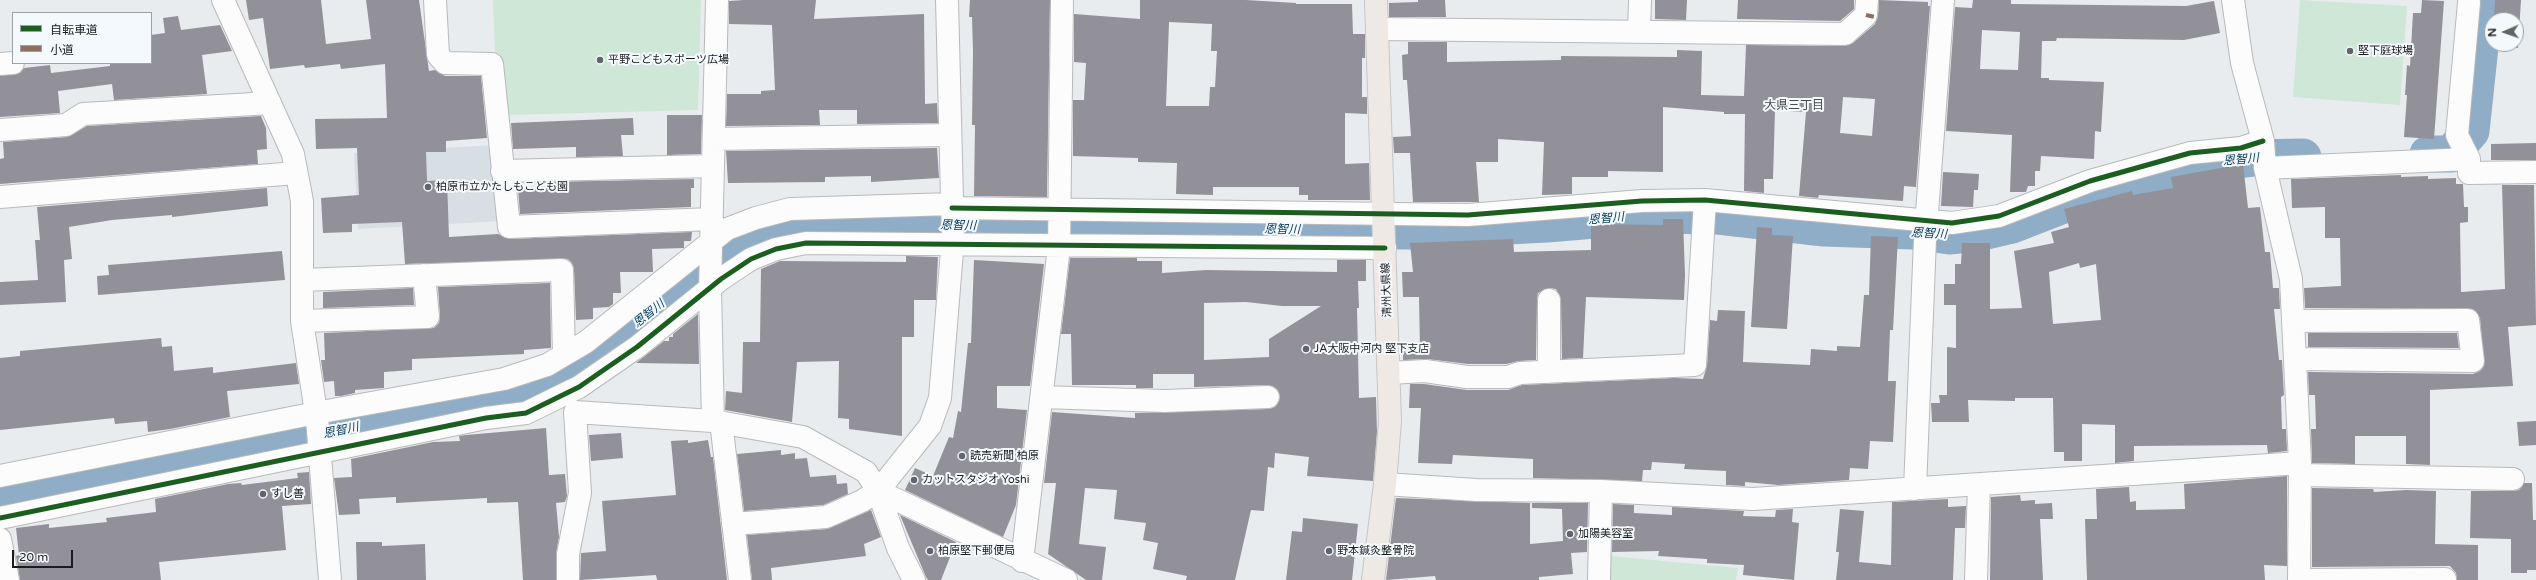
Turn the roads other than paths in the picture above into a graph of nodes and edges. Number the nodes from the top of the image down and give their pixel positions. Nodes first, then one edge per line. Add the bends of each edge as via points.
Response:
1 (223, 0) edge
2 (435, 0) edge
3 (717, 0) edge
4 (946, 0) edge
5 (1062, 0) edge
6 (1376, 0) edge
7 (1640, 0) edge
8 (1867, 0) edge
9 (1943, 0) edge
10 (2233, 0) edge
11 (2469, 3) dead end
12 (1377, 29) junction
13 (1639, 32) junction
14 (12, 63) edge
15 (0, 64) edge
16 (270, 103) junction
17 (0, 130) edge
18 (950, 135) junction
19 (714, 139) junction
20 (2463, 148) junction
21 (2264, 155) junction
22 (713, 166) junction
23 (502, 171) junction
24 (2536, 172) edge
25 (296, 173) junction
26 (0, 197) edge
27 (952, 208) junction
28 (1059, 210) junction
29 (1704, 210) junction
30 (1384, 217) junction
31 (712, 219) junction
32 (1925, 228) junction
33 (952, 242) junction
34 (1059, 244) junction
35 (711, 247) junction
36 (1385, 247) junction
37 (424, 275) junction
38 (302, 280) junction
39 (710, 284) junction
40 (1549, 300) dead end
41 (302, 321) junction
42 (2293, 321) junction
43 (564, 355) junction
44 (2295, 359) junction
45 (1549, 372) junction
46 (1389, 373) junction
47 (1042, 397) junction
48 (1268, 397) dead end
49 (549, 401) junction
50 (575, 412) junction
51 (317, 416) junction
52 (717, 422) junction
53 (320, 448) junction
54 (2300, 469) junction
55 (0, 476) edge
56 (2513, 479) dead end
57 (1385, 484) junction
58 (1979, 485) junction
59 (1915, 489) junction
60 (878, 491) junction
61 (1601, 491) junction
62 (0, 518) edge
63 (733, 524) junction
64 (0, 539) edge
65 (1022, 560) junction
66 (2445, 579) edge
67 (8, 580) edge
68 (330, 580) edge
69 (568, 580) edge
70 (740, 580) edge
71 (914, 580) edge
72 (1066, 580) edge
73 (1373, 580) edge
74 (1599, 580) edge
75 (1976, 580) edge
76 (2300, 580) edge

1 - 16 street
2 - 23 street via 438,55 445,63 492,64
3 - 19 street
4 - 18 street
5 - 28 street
6 - 12 main road, 清州大県線
7 - 13 street
8 - 13 street via 1866,15 1845,34
9 - 32 street
10 - 21 street via 2242,63
11 - 20 street
12 - 13 street
12 - 30 main road, 清州大県線
14 - 15 street
16 - 17 street via 83,114 66,125
16 - 25 street via 293,154
18 - 19 street
18 - 27 street
19 - 22 street
20 - 21 street
20 - 24 street via 2469,173
21 - 32 street via 2241,148 2190,153 2090,181 1999,216
21 - 42 street via 2291,279
22 - 23 street
22 - 31 street
23 - 31 street via 509,227
25 - 26 street
25 - 38 street via 302,201
27 - 28 street
27 - 33 street
27 - 35 street via 790,209 727,229
28 - 30 street
28 - 34 street
29 - 30 street via 1642,201 1468,215
29 - 32 street
29 - 45 street via 1695,365
30 - 36 main road, 清州大県線
31 - 35 street
32 - 59 street
33 - 34 street
33 - 39 street via 806,243 776,249 751,259
33 - 60 street via 940,398 930,426
34 - 36 street
34 - 47 street
35 - 39 street
35 - 43 street via 586,342
36 - 46 main road, 清州大県線
37 - 38 street
37 - 41 street via 428,317
37 - 43 street via 562,270
38 - 41 street
39 - 49 street via 631,351 579,387
39 - 52 street
40 - 45 street
41 - 51 street
42 - 44 street
42 - 44 street via 2468,320 2473,361
43 - 51 street via 547,365 504,379
44 - 54 street
45 - 46 street via 1520,373 1508,377 1467,377 1425,371
46 - 57 main road, 清州大県線 via 1390,421
47 - 48 street via 1165,401
47 - 65 street
49 - 50 street
49 - 53 street via 526,413
50 - 52 street
50 - 69 street via 580,493 568,554
51 - 53 street
51 - 55 street
52 - 60 street via 803,437 866,472
52 - 63 street
53 - 62 street
53 - 68 street
54 - 56 street
54 - 58 street
54 - 76 street
57 - 61 street via 1476,490
57 - 73 main road, 清州大県線
58 - 59 street
58 - 75 street
59 - 61 street via 1753,499
60 - 63 street via 862,502 826,517
60 - 65 street
60 - 71 street via 898,548
61 - 74 street
63 - 70 street
64 - 67 street
65 - 72 street
66 - 76 street

